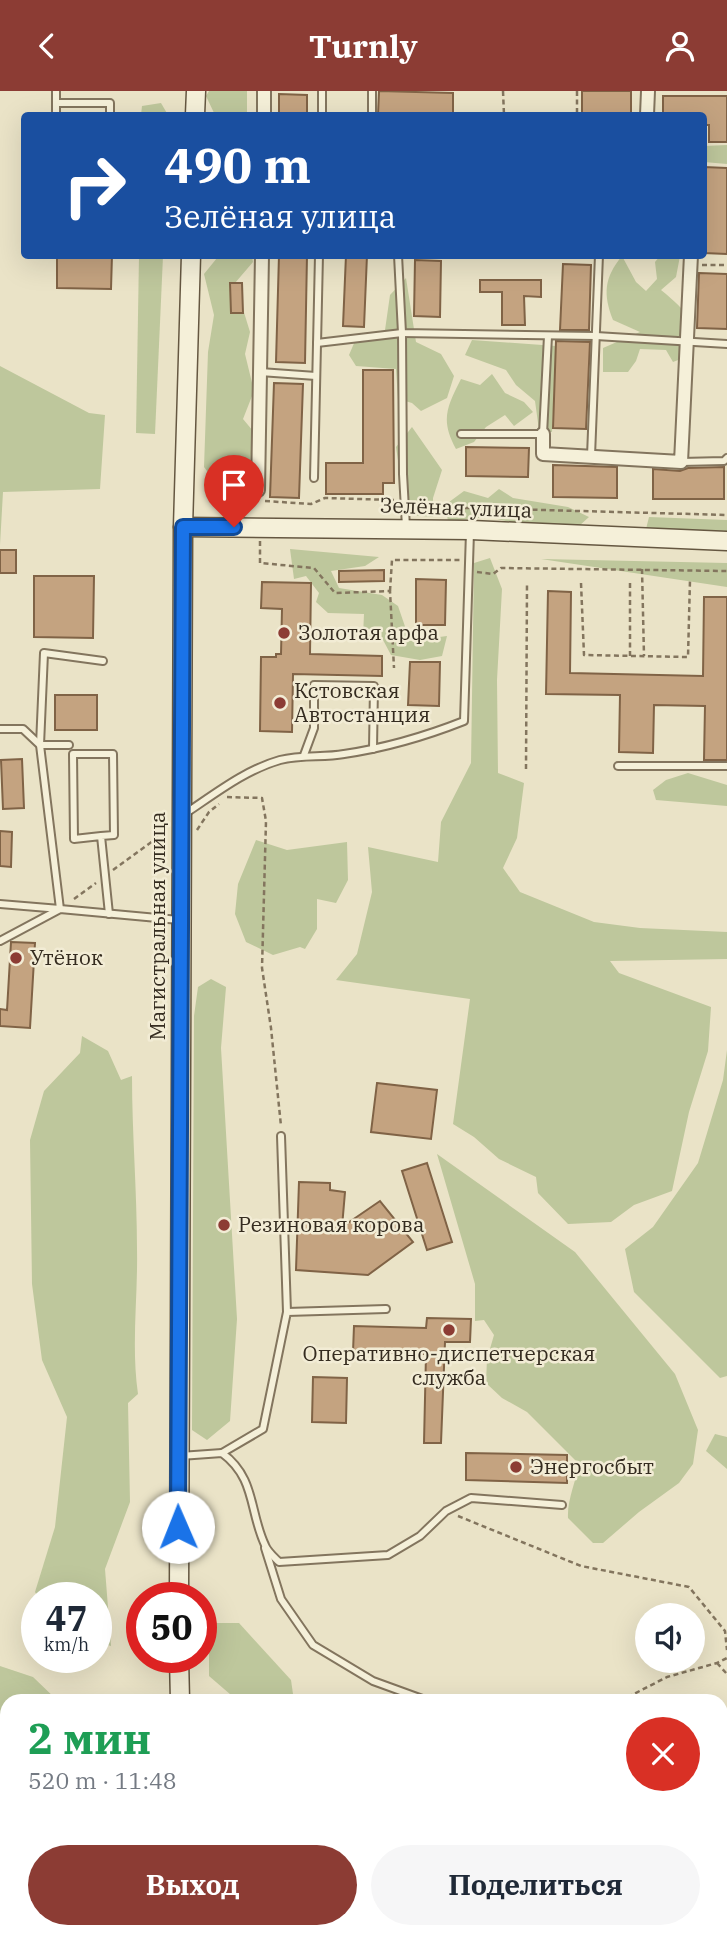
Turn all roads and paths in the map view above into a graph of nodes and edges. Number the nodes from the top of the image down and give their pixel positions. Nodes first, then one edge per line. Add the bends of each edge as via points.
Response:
1 (56, 91) edge
2 (196, 91) edge
3 (264, 91) edge
4 (322, 91) edge
5 (372, 91) edge
6 (503, 91) edge
7 (577, 91) edge
8 (648, 91) edge
9 (56, 103) junction
10 (56, 112) edge
11 (110, 112) edge
12 (195, 112) edge
13 (264, 112) edge
14 (322, 112) edge
15 (372, 112) edge
16 (504, 112) edge
17 (577, 112) edge
18 (647, 112) edge
19 (191, 259) edge
20 (262, 259) edge
21 (318, 259) edge
22 (398, 259) edge
23 (599, 259) edge
24 (691, 260) edge
25 (727, 265) edge
26 (402, 333) junction
27 (548, 336) junction
28 (596, 336) junction
29 (687, 342) junction
30 (317, 343) junction
31 (727, 344) edge
32 (260, 373) junction
33 (316, 376) junction
34 (461, 434) dead end
35 (543, 434) junction
36 (591, 458) junction
37 (727, 459) edge
38 (681, 462) junction
39 (314, 478) dead end
40 (260, 495) joint
41 (405, 502) junction
42 (727, 515) edge
43 (183, 527) junction
44 (260, 527) junction
45 (406, 529) junction
46 (471, 530) junction
47 (727, 541) edge
48 (469, 559) junction
49 (642, 569) junction
50 (727, 571) edge
51 (630, 580) dead end
52 (691, 580) dead end
53 (581, 583) dead end
54 (527, 585) dead end
55 (390, 591) junction
56 (630, 656) junction
57 (644, 656) junction
58 (103, 661) dead end
59 (394, 668) dead end
60 (0, 729) edge
61 (40, 745) junction
62 (69, 745) dead end
63 (373, 749) junction
64 (304, 755) junction
65 (618, 766) dead end
66 (727, 766) edge
67 (526, 769) dead end
68 (182, 825) junction
69 (102, 836) junction
70 (112, 871) dead end
71 (101, 879) dead end
72 (0, 904) edge
73 (60, 909) junction
74 (109, 914) junction
75 (181, 921) junction
76 (0, 941) edge
77 (282, 1136) joint
78 (386, 1309) dead end
79 (287, 1312) junction
80 (222, 1453) junction
81 (178, 1456) junction
82 (562, 1505) dead end
83 (446, 1511) junction
84 (265, 1546) junction
85 (179, 1582) edge
86 (727, 1650) edge
87 (727, 1658) edge
88 (717, 1663) junction
89 (180, 1673) edge
90 (727, 1674) edge
91 (180, 1694) edge
92 (409, 1694) edge
93 (634, 1694) edge

1 - 9 lane
2 - 12 main road
3 - 13 street
4 - 14 lane
5 - 15 lane
6 - 16 path
7 - 17 path
8 - 18 street
9 - 10 lane
9 - 11 lane via 110,103
19 - 43 main road, Магистральная улица
20 - 32 street
21 - 30 lane
22 - 26 lane
23 - 28 lane
24 - 25 path
24 - 29 street
26 - 27 lane
26 - 30 lane
26 - 41 lane
27 - 28 lane
27 - 35 lane
28 - 29 lane
28 - 36 lane
29 - 31 lane
29 - 38 street
30 - 33 lane
32 - 33 lane
32 - 40 street
33 - 39 lane
34 - 35 lane
35 - 36 street via 543,454
36 - 38 street
37 - 38 lane
40 - 41 path via 311,504 325,498
41 - 42 path via 432,507
41 - 45 lane
43 - 44 main road, Зелёная улица
43 - 68 main road, Магистральная улица
44 - 45 main road, Зелёная улица
44 - 55 path via 260,563 314,568 335,593
45 - 46 main road, Зелёная улица
46 - 47 main road, Зелёная улица
46 - 48 lane
48 - 49 path via 475,571 493,574 501,568
48 - 55 path via 392,560
48 - 63 lane via 464,721
49 - 50 path
49 - 57 path
51 - 56 path
52 - 57 path via 688,657
53 - 56 path via 584,655
54 - 67 path
55 - 59 path
56 - 57 path
58 - 61 lane via 44,653
60 - 61 lane via 23,729
61 - 62 lane
61 - 73 lane
63 - 64 lane
63 - 64 lane via 374,686 314,685 314,728
64 - 68 lane via 279,760 239,778
65 - 66 lane
68 - 70 path
68 - 75 main road, Магистральная улица
68 - 77 path via 194,834 228,796 262,798 266,821 262,968
69 - 69 lane via 74,839 73,754 113,754 114,835
69 - 74 lane
71 - 73 path
72 - 73 lane
73 - 74 lane
73 - 76 lane
74 - 75 lane
75 - 81 main road, Магистральная улица
77 - 79 lane
78 - 79 lane
79 - 80 lane via 263,1429
80 - 81 lane
80 - 84 lane via 242,1472
81 - 85 main road, Магистральная улица
82 - 83 lane via 471,1498
83 - 84 lane via 420,1536 388,1555 279,1562
83 - 86 path via 581,1566 689,1587 725,1630
84 - 92 lane via 281,1599 313,1645 373,1681
87 - 88 path
88 - 90 path
88 - 93 path via 667,1677
89 - 91 main road

